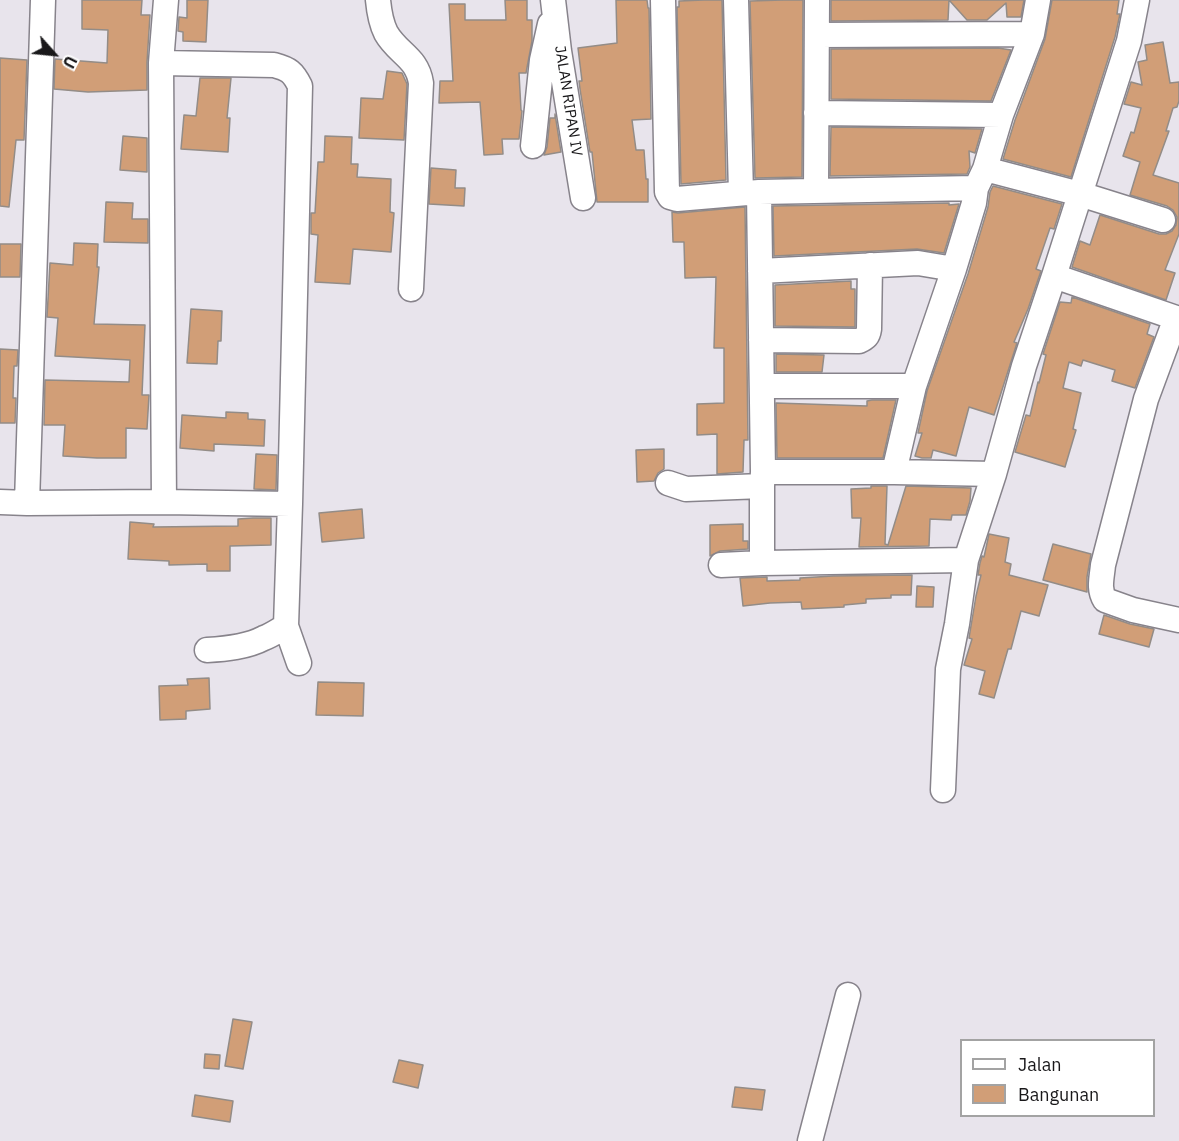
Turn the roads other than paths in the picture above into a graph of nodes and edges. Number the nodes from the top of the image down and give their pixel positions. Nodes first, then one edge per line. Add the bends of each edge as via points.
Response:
1 (43, 0) edge
2 (165, 0) edge
3 (378, 0) edge
4 (663, 0) edge
5 (736, 0) edge
6 (817, 0) edge
7 (1038, 0) edge
8 (1137, 0) edge
9 (554, 2) edge
10 (1032, 34) junction
11 (817, 35) junction
12 (161, 63) junction
13 (816, 113) junction
14 (1001, 115) junction
15 (533, 146) dead end
16 (980, 179) junction
17 (816, 191) junction
18 (750, 193) junction
19 (1080, 194) junction
20 (583, 198) dead end
21 (1163, 220) dead end
22 (870, 265) junction
23 (954, 269) junction
24 (760, 271) junction
25 (1054, 276) junction
26 (411, 289) dead end
27 (1178, 314) edge
28 (762, 340) junction
29 (762, 386) junction
30 (914, 386) junction
31 (894, 472) junction
32 (994, 474) junction
33 (762, 479) junction
34 (668, 483) dead end
35 (0, 502) edge
36 (164, 502) junction
37 (27, 503) junction
38 (290, 504) junction
39 (966, 560) junction
40 (762, 562) junction
41 (722, 565) dead end
42 (1179, 620) edge
43 (286, 626) junction
44 (207, 650) dead end
45 (299, 663) dead end
46 (943, 790) dead end
47 (848, 995) dead end
48 (810, 1141) edge

1 - 37 street
2 - 12 street
3 - 26 street via 385,31 416,66 421,83
4 - 18 street via 667,192 677,199
5 - 18 street
6 - 11 street
7 - 10 street
8 - 19 street via 1129,41
9 - 15 street, JALAN RIPAN IV via 542,60
9 - 20 street, JALAN RIPAN IV
10 - 11 street
10 - 14 street
11 - 13 street
12 - 36 street
12 - 38 street via 274,65 294,74 300,86
13 - 14 street
13 - 17 street
14 - 16 street
16 - 17 street
16 - 19 street
16 - 23 street
17 - 18 street
18 - 24 street
19 - 21 street
19 - 25 street
22 - 23 street via 918,263
22 - 24 street
22 - 28 street via 869,329 865,338
23 - 30 street
24 - 28 street
25 - 27 street
25 - 32 street
27 - 42 street via 1146,399 1100,586 1105,600
28 - 29 street
29 - 30 street
29 - 33 street
30 - 31 street
31 - 32 street
31 - 33 street
32 - 39 street
33 - 34 street via 686,489
33 - 40 street
35 - 37 street
36 - 37 street
36 - 38 street
38 - 43 street
39 - 40 street
39 - 46 street via 948,669
40 - 41 street
43 - 44 street via 263,639 228,649
43 - 45 street
47 - 48 street

